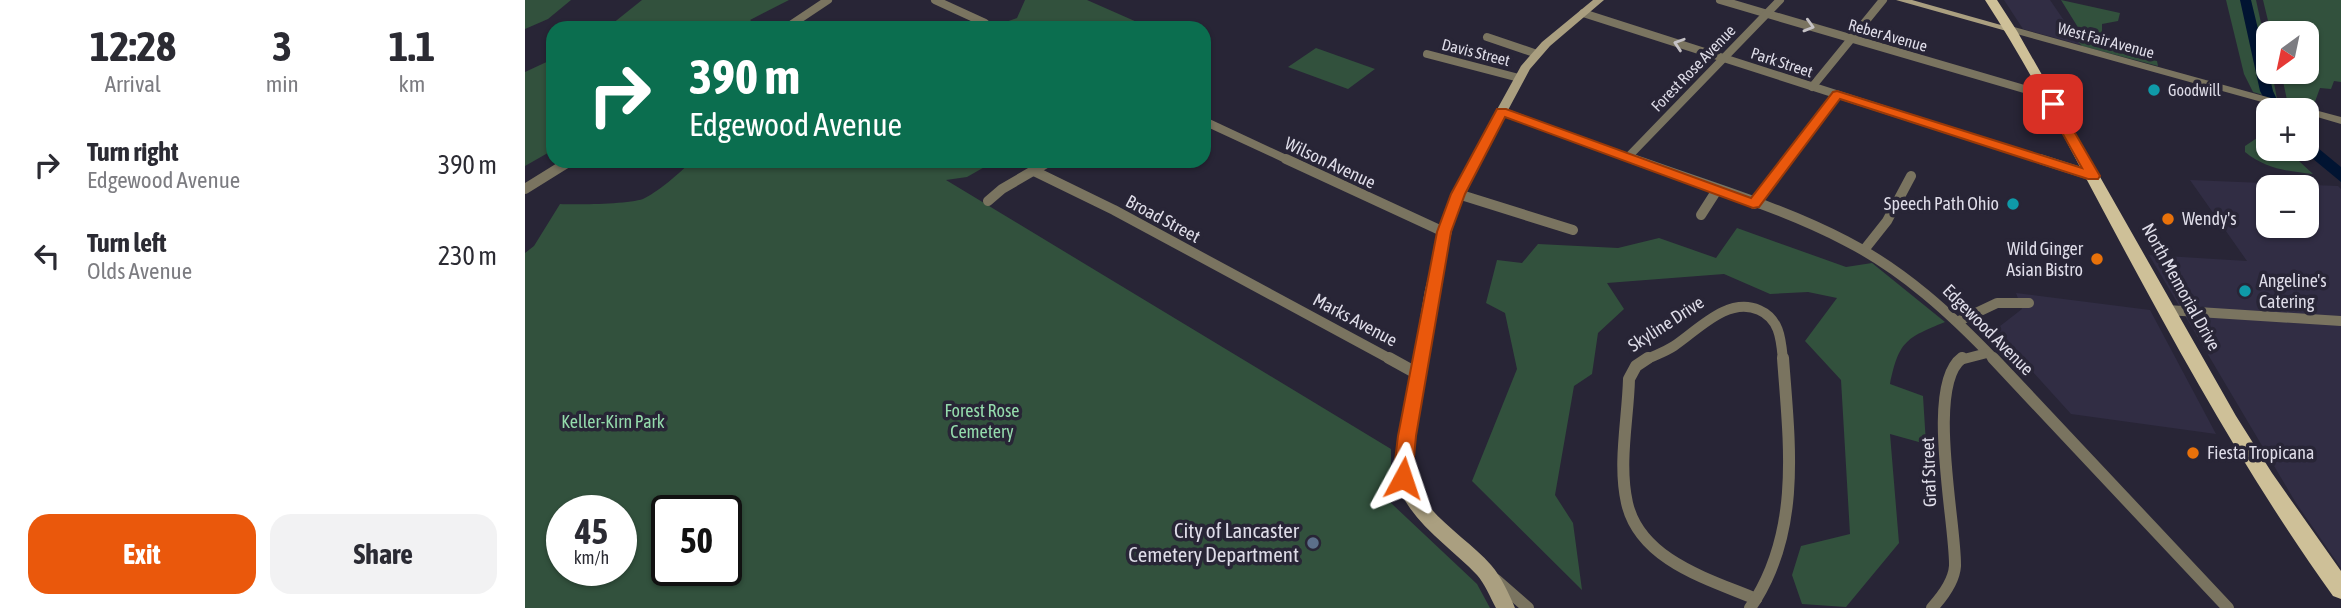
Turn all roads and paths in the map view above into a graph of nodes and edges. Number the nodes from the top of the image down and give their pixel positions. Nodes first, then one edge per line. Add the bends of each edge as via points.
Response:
1 (828, 0) edge
2 (1599, 0) edge
3 (1720, 0) edge
4 (1780, 0) edge
5 (1883, 0) edge
6 (1901, 0) edge
7 (1991, 0) edge
8 (938, 1) edge
9 (1583, 13) junction
10 (1766, 14) junction
11 (796, 21) edge
12 (981, 21) edge
13 (2010, 29) junction
14 (1487, 37) dead end
15 (1852, 39) junction
16 (1427, 54) dead end
17 (1537, 54) junction
18 (1723, 58) junction
19 (1519, 78) junction
20 (1812, 87) junction
21 (1837, 94) junction
22 (2048, 96) junction
23 (2258, 98) edge
24 (1501, 111) junction
25 (2319, 115) edge
26 (2341, 121) edge
27 (1211, 124) edge
28 (1628, 157) junction
29 (559, 168) edge
30 (1038, 168) edge
31 (1034, 171) junction
32 (1911, 176) dead end
33 (2093, 176) junction
34 (525, 190) edge
35 (1717, 190) junction
36 (1458, 194) junction
37 (989, 201) dead end
38 (1753, 204) junction
39 (1701, 215) dead end
40 (1573, 230) dead end
41 (1444, 232) junction
42 (1864, 250) junction
43 (1276, 298) joint
44 (2029, 303) dead end
45 (2167, 310) junction
46 (1959, 321) junction
47 (2341, 321) edge
48 (1987, 353) junction
49 (1418, 374) junction
50 (1486, 572) junction
51 (2341, 589) edge
52 (1753, 603) edge
53 (2223, 606) edge
54 (1506, 608) edge
55 (1528, 608) edge
56 (1932, 608) edge

1 - 11 street
2 - 9 main road
3 - 10 street, Reber Avenue
4 - 10 street, Forest Rose Avenue
5 - 15 street
6 - 13 main road, West Fair Avenue
7 - 13 main road, North Memorial Drive
8 - 12 street
9 - 17 main road
18 -> 9 street, Park Street
10 -> 15 street, Reber Avenue
10 - 18 street, Forest Rose Avenue
13 - 22 main road, North Memorial Drive
13 - 23 street, West Fair Avenue
14 - 17 street
15 - 20 street
15 - 22 street, Reber Avenue
16 - 19 street, Davis Street
17 - 19 main road
18 - 20 street, Park Street
18 - 28 street, Forest Rose Avenue
19 - 24 main road
20 - 21 street, Park Street
21 - 33 street, Park Street
21 - 38 street
22 - 33 main road, North Memorial Drive
24 - 28 street, Edgewood Avenue
24 - 36 main road
25 - 26 street, West Fair Avenue
27 - 41 street, Wilson Avenue
28 - 35 street, Edgewood Avenue
29 - 34 street
30 - 31 street
31 - 37 street
31 - 43 street, Broad Street
32 - 42 street via 1887,221
33 - 45 main road, North Memorial Drive
35 - 38 street, Edgewood Avenue
35 - 39 street
36 - 40 street
36 - 41 main road
38 - 42 street, Edgewood Avenue via 1825,230
41 - 49 main road
42 - 46 street, Edgewood Avenue via 1917,285
43 - 49 street, Marks Avenue
44 - 46 street via 1997,303
45 - 47 street
45 - 51 main road, North Memorial Drive via 2264,480
46 - 48 street, Edgewood Avenue
48 - 53 street, Edgewood Avenue
48 - 56 street, Graf Street via 1957,362 1947,385 1944,467 1955,568
49 - 50 main road via 1403,478 1416,504
50 - 54 main road
50 - 55 street
52 - 52 street, Skyline Drive via 1650,544 1632,519 1626,491 1632,370 1643,359 1672,348 1736,306 1758,309 1778,326 1790,434 1786,513 1772,568

